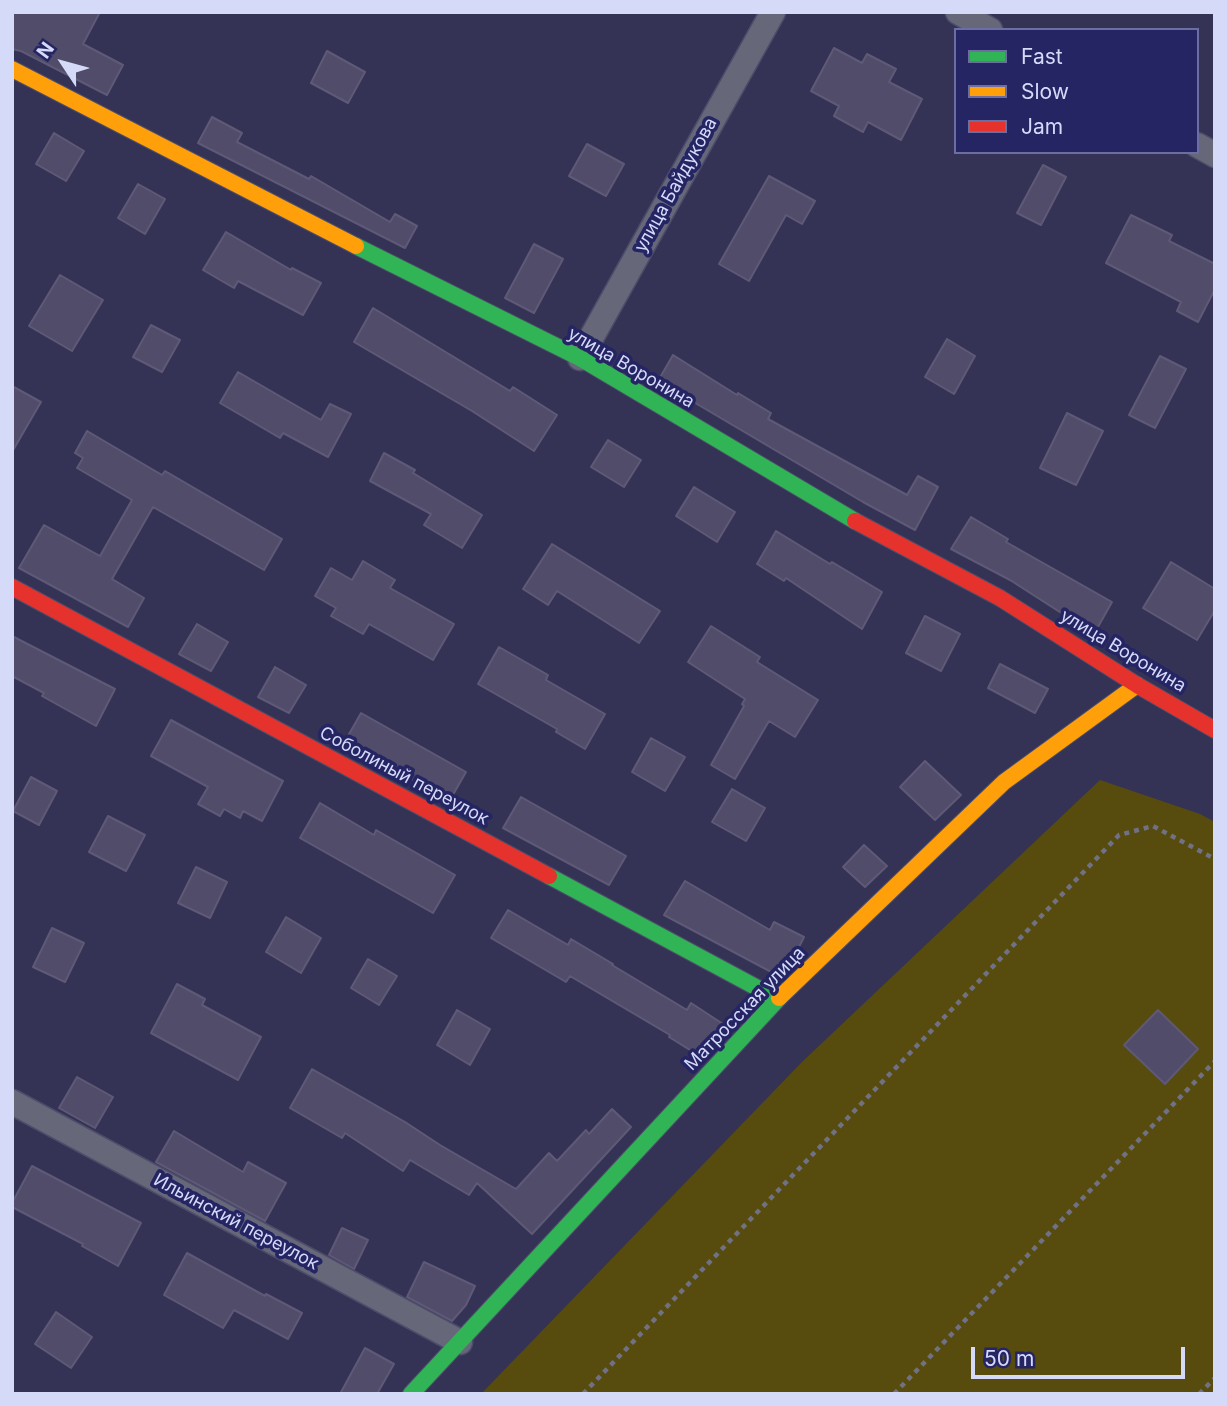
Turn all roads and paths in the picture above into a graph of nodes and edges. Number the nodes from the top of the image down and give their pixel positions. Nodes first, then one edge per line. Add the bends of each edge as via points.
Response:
1 (773, 12) edge
2 (958, 12) edge
3 (986, 28) edge
4 (12, 69) edge
5 (1199, 146) edge
6 (1215, 155) edge
7 (580, 358) junction
8 (12, 587) edge
9 (1137, 685) junction
10 (1215, 730) edge
11 (1215, 859) edge
12 (778, 999) junction
13 (1215, 1061) edge
14 (12, 1102) edge
15 (460, 1342) junction
16 (1215, 1378) edge
17 (411, 1394) edge
18 (583, 1394) edge
19 (894, 1394) edge
20 (1199, 1394) edge

1 - 7 street, улица Байдукова
2 - 3 street
4 - 7 street, улица Воронина
5 - 6 street
7 - 9 street, улица Воронина via 853,520 1000,598
8 - 12 street, Соболиный переулок
9 - 10 street, улица Воронина
9 - 12 street, Матросская улица via 1004,782
11 - 18 path via 1153,826 1119,835
12 - 15 street, Матросская улица
13 - 19 path
14 - 15 street, Ильинский переулок
15 - 17 street, Матросская улица
16 - 20 path

